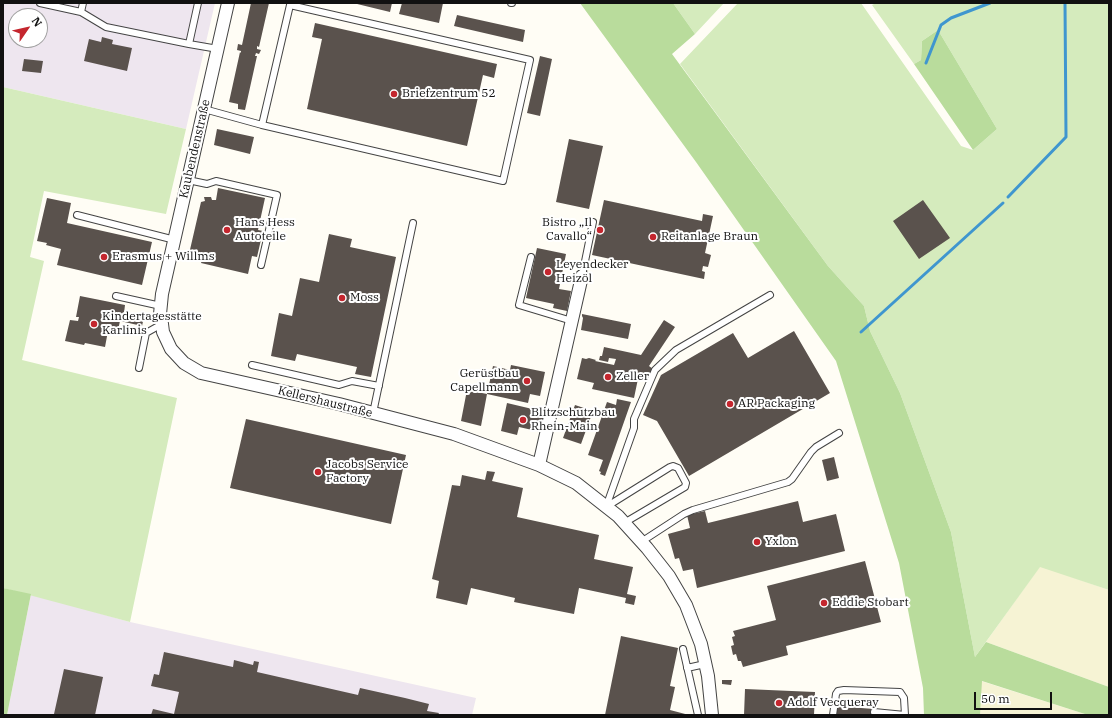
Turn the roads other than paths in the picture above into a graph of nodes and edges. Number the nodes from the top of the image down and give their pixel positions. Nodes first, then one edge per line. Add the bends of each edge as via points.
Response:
1 (40, 3) edge
2 (83, 3) edge
3 (198, 3) edge
4 (228, 3) edge
5 (81, 12) junction
6 (189, 44) junction
7 (218, 49) junction
8 (204, 109) junction
9 (262, 125) junction
10 (188, 180) junction
11 (77, 215) dead end
12 (593, 222) dead end
13 (414, 223) dead end
14 (175, 240) junction
15 (530, 258) dead end
16 (261, 265) dead end
17 (582, 276) joint
18 (162, 294) joint
19 (770, 295) dead end
20 (116, 296) dead end
21 (161, 306) junction
22 (572, 321) junction
23 (162, 324) junction
24 (252, 365) dead end
25 (139, 368) dead end
26 (379, 386) junction
27 (373, 413) junction
28 (839, 433) dead end
29 (539, 465) junction
30 (606, 507) junction
31 (624, 523) junction
32 (641, 542) junction
33 (683, 649) dead end
34 (705, 664) junction
35 (687, 668) junction
36 (874, 712) dead end
37 (698, 715) edge
38 (712, 715) edge
39 (833, 715) edge
40 (905, 715) edge

1 - 5 lane
2 - 5 lane
3 - 6 lane
4 - 7 street, Kaubendenstraße
5 - 6 lane via 106,27
6 - 7 lane
7 - 8 street, Kaubendenstraße
8 - 9 lane
8 - 10 street, Kaubendenstraße
9 - 9 lane via 503,181 530,60 290,5
10 - 14 street, Kaubendenstraße
10 - 16 lane via 206,184 216,181 277,195
11 - 14 lane
12 - 17 lane
13 - 26 lane
14 - 18 street, Kaubendenstraße
15 - 22 lane via 519,305
17 - 22 street
18 - 21 street, Kellershaustraße
19 - 30 lane via 676,350 655,370 634,419 634,428
20 - 21 lane
21 - 23 street, Kellershaustraße
22 - 29 street
23 - 25 lane via 146,333
23 - 27 street, Kellershaustraße via 171,349 184,363 202,373
24 - 26 lane via 339,385 352,381
26 - 27 lane
27 - 29 street, Kellershaustraße via 454,434
28 - 32 lane via 816,446 788,482 693,510
29 - 30 street, Kellershaustraße via 576,483
30 - 31 street, Kellershaustraße
30 - 31 lane via 670,467 678,468 686,483 685,487
31 - 32 street, Kellershaustraße
32 - 34 street, Kellershaustraße via 669,576 686,605 701,644
33 - 35 lane
34 - 35 lane
34 - 38 street, Kellershaustraße
35 - 37 lane
36 - 40 lane
39 - 40 lane via 836,694 844,690 900,692 904,696

